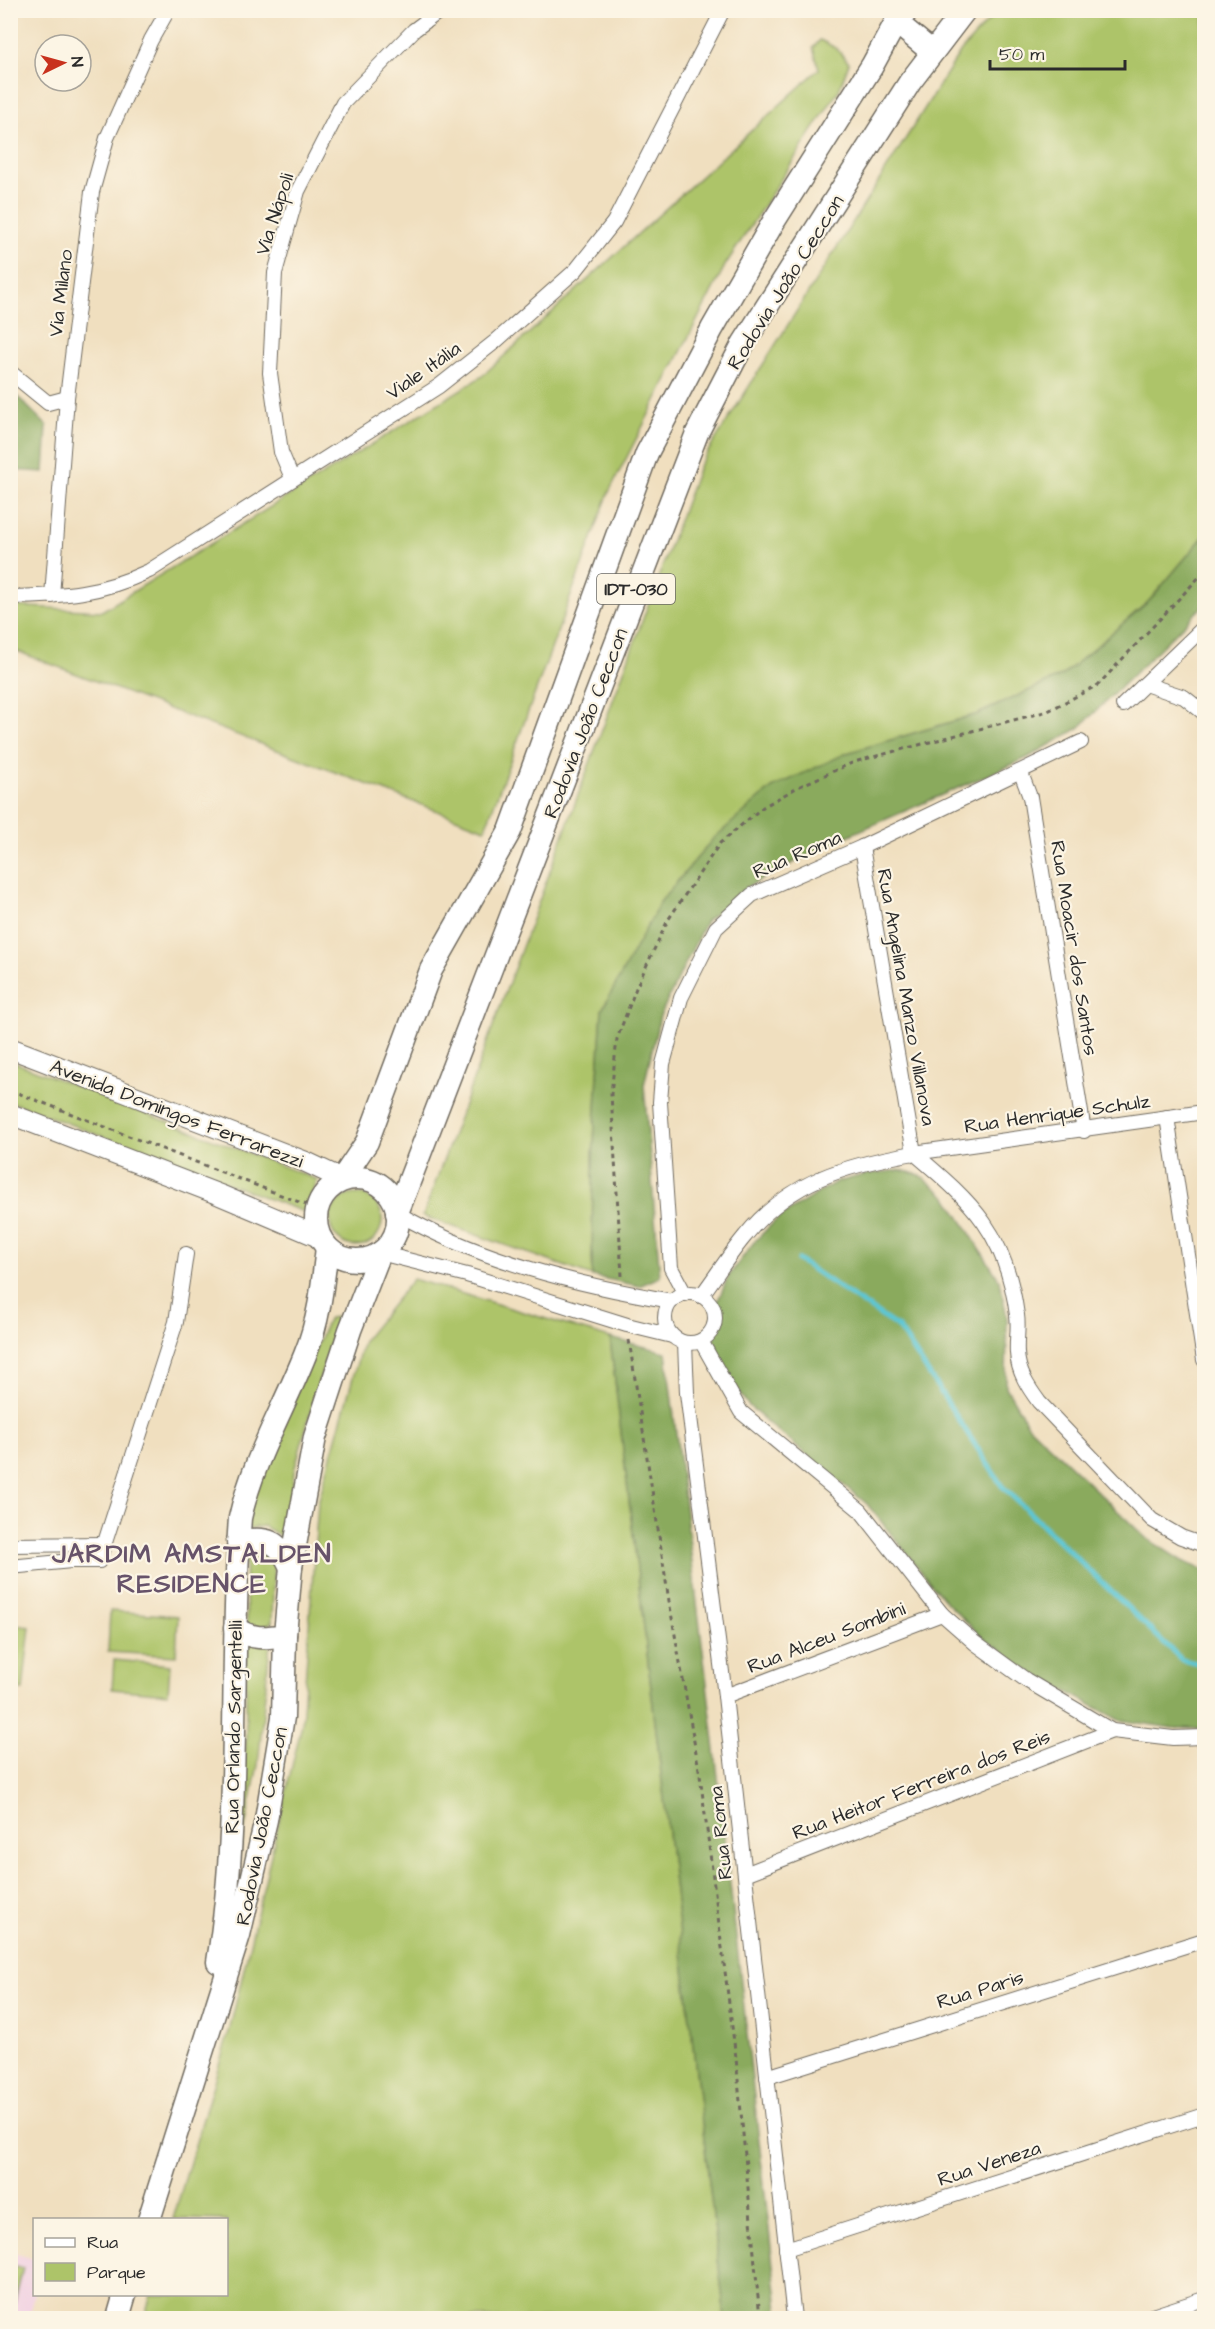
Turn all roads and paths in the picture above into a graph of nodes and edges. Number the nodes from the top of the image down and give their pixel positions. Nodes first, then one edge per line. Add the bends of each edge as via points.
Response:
1 (168, 10) edge
2 (441, 10) edge
3 (723, 10) edge
4 (965, 10) edge
5 (902, 16) edge
6 (931, 51) junction
7 (10, 372) edge
8 (67, 398) junction
9 (667, 416) junction
10 (697, 433) junction
11 (292, 478) junction
12 (1204, 572) edge
13 (52, 596) junction
14 (10, 597) edge
15 (1204, 627) edge
16 (1145, 684) junction
17 (1123, 705) dead end
18 (1204, 713) edge
19 (1082, 742) dead end
20 (1021, 773) junction
21 (862, 847) junction
22 (10, 1048) edge
23 (10, 1090) edge
24 (1204, 1112) edge
25 (10, 1114) edge
26 (1167, 1117) junction
27 (1084, 1131) junction
28 (914, 1153) junction
29 (342, 1179) junction
30 (317, 1209) junction
31 (397, 1213) junction
32 (323, 1242) junction
33 (380, 1253) junction
34 (186, 1254) dead end
35 (623, 1292) junction
36 (685, 1294) junction
37 (700, 1296) junction
38 (672, 1300) junction
39 (627, 1325) junction
40 (672, 1336) junction
41 (701, 1341) junction
42 (685, 1343) junction
43 (1204, 1360) edge
44 (238, 1541) junction
45 (104, 1544) junction
46 (10, 1545) edge
47 (1204, 1545) edge
48 (10, 1567) edge
49 (291, 1567) junction
50 (942, 1614) junction
51 (235, 1628) junction
52 (285, 1635) junction
53 (725, 1696) junction
54 (1112, 1731) junction
55 (1204, 1737) edge
56 (744, 1874) junction
57 (1204, 1940) edge
58 (206, 2041) junction
59 (767, 2077) junction
60 (1204, 2115) edge
61 (150, 2218) edge
62 (786, 2249) junction
63 (125, 2296) edge
64 (1204, 2299) edge
65 (118, 2319) edge
66 (760, 2319) edge
67 (794, 2319) edge
68 (1146, 2319) edge

1 - 8 street, Via Milano via 107,138 92,192
2 - 11 street, Via Nápoli via 414,30 343,104 298,190 275,273 270,373 281,452
3 - 11 street, Viale Itália via 614,222 576,270 439,387
4 - 6 main road, Rodovia João Ceccon / IDT-030
5 - 6 main road
5 - 9 main road, Rodovia João Ceccon / IDT-030 via 774,221
6 - 10 main road, Rodovia João Ceccon / IDT-030 via 743,344
7 - 8 street via 48,403
8 - 13 street, Via Milano
9 - 10 main road
9 - 29 main road, Rodovia João Ceccon / IDT-030 via 647,453 510,831 431,970 367,1142
10 - 31 main road, Rodovia João Ceccon / IDT-030
11 - 13 street, Viale Itália via 148,571 99,591
12 - 35 path via 1098,685 1048,711 854,762 763,807 720,843 668,920 617,1039 611,1094
13 - 14 street, Viale Itália
15 - 16 street
16 - 17 street
16 - 18 street via 1184,697
19 - 20 street, Rua Roma
20 - 21 street, Rua Roma
20 - 27 street, Rua Moacir dos Santos via 1030,797
21 - 28 street, Rua Angelina Manzo Villanova
21 - 36 street, Rua Roma via 752,895 716,928 681,998 663,1064 660,1102 671,1268
22 - 29 main road, Avenida Domingos Ferrarezzi
23 - 30 path
24 - 26 street, Rua Henrique Schulz
25 - 32 main road via 220,1195
26 - 27 street, Rua Henrique Schulz
26 - 43 street
27 - 28 street, Rua Henrique Schulz
28 - 37 street, Rua Henrique Schulz via 833,1171 799,1188 745,1235
28 - 47 street via 970,1203 996,1237 1016,1308 1019,1363 1024,1381 1039,1402 1152,1520
29 - 30 main road via 330,1188
29 - 31 main road via 377,1183 387,1191
30 - 32 main road via 316,1221
31 - 33 main road via 394,1235
31 - 35 street via 464,1248
32 - 33 main road via 347,1259 370,1258
32 - 44 main road, Rua Orlando Sargentelli via 321,1296 306,1353 246,1492
33 - 39 street via 467,1275
33 - 49 main road, Rodovia João Ceccon via 315,1437
34 - 45 street via 176,1322
35 - 38 street
36 - 37 street
36 - 38 street
37 - 41 street via 712,1306 714,1322
38 - 40 street via 665,1317
39 - 40 street
39 - 66 path via 702,1786 736,2058
40 - 42 street
41 - 42 street
41 - 50 street via 741,1412 861,1511
42 - 53 street, Rua Roma via 687,1393
44 - 49 main road via 260,1539 274,1543
44 - 51 main road, Rua Orlando Sargentelli
45 - 46 street
45 - 48 street via 99,1561
49 - 52 main road, Rodovia João Ceccon
50 - 53 street, Rua Alceu Sombini
50 - 54 street via 1026,1680
51 - 52 main road via 254,1637
51 - 58 main road, Rua Orlando Sargentelli via 228,1904
52 - 58 main road, Rodovia João Ceccon via 283,1717 266,1820 239,1935
53 - 56 street, Rua Roma
54 - 55 street via 1173,1738
54 - 56 street, Rua Heitor Ferreira dos Reis
56 - 59 street, Rua Roma
57 - 59 street, Rua Paris
58 - 61 main road, Rodovia João Ceccon
59 - 62 street, Rua Roma
60 - 62 street, Rua Veneza
62 - 67 street, Rua Roma
63 - 65 main road
64 - 68 street

